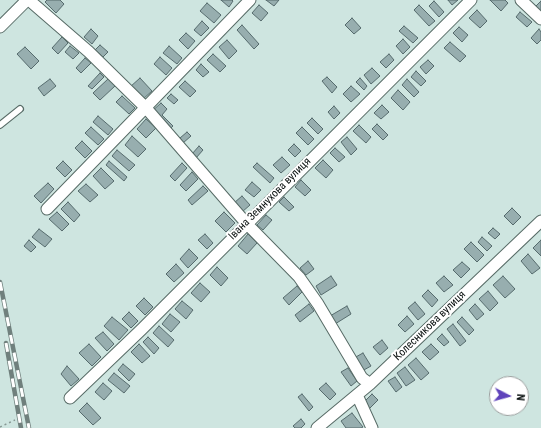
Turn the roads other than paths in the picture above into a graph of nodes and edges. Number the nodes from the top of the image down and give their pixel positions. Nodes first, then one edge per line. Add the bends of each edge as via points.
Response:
1 (28, 0) edge
2 (250, 0) edge
3 (471, 0) edge
4 (520, 0) edge
5 (541, 19) edge
6 (0, 27) edge
7 (146, 108) junction
8 (20, 109) dead end
9 (0, 125) edge
10 (47, 209) dead end
11 (541, 221) edge
12 (246, 223) junction
13 (370, 384) junction
14 (357, 395) junction
15 (70, 398) dead end
16 (317, 428) edge
17 (372, 428) edge

1 - 6 street
1 - 7 street via 89,52
2 - 7 street
3 - 12 street, Івана Земнухова вулиця
4 - 5 street
7 - 10 street
7 - 12 street
8 - 9 lane
11 - 13 street, Колесникова вулиця
12 - 13 street via 299,277 362,378
12 - 15 street, Івана Земнухова вулиця
13 - 14 street, Колесникова вулиця
14 - 16 street, Колесникова вулиця
14 - 17 street

